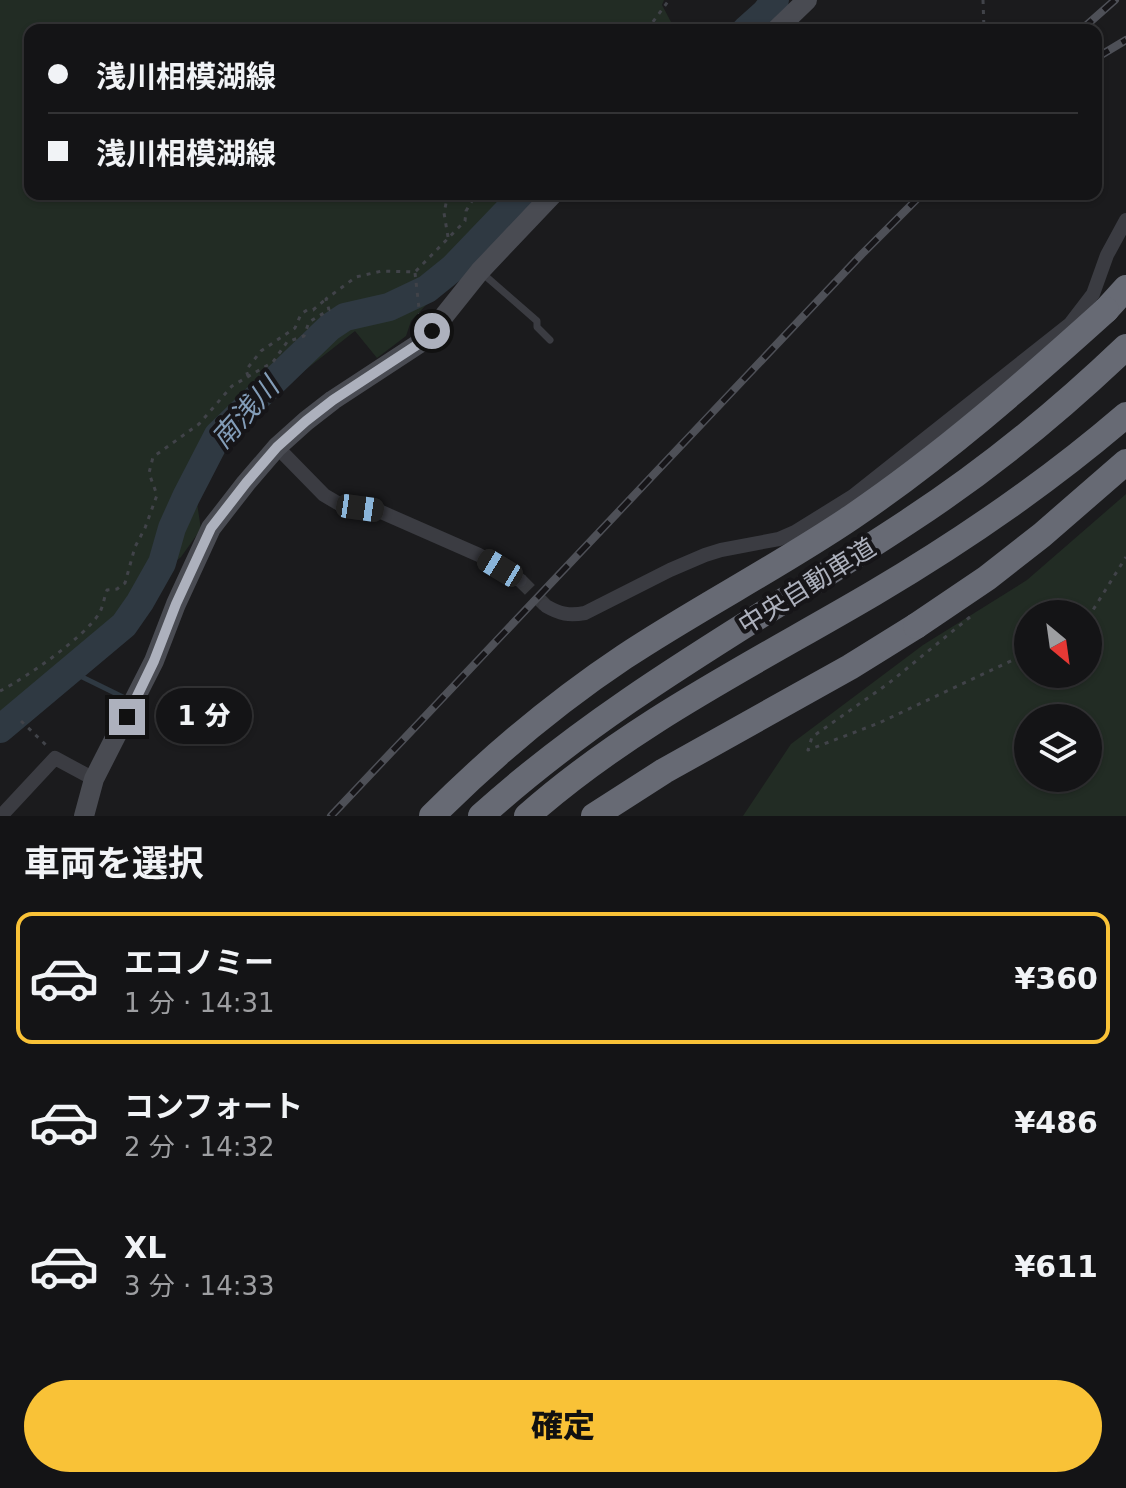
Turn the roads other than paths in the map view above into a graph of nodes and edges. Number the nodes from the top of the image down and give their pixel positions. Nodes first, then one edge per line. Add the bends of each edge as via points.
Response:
1 (807, 0) edge
2 (782, 24) edge
3 (547, 200) edge
4 (1126, 220) edge
5 (480, 271) junction
6 (1119, 297) edge
7 (550, 340) dead end
8 (1126, 347) edge
9 (1126, 415) edge
10 (277, 447) junction
11 (1126, 462) edge
12 (1126, 472) edge
13 (987, 578) junction
14 (520, 580) tunnel mouth
15 (546, 606) tunnel mouth
16 (94, 779) junction
17 (1, 816) edge
18 (84, 816) edge
19 (432, 816) edge
20 (481, 816) edge
21 (527, 816) edge
22 (594, 816) edge

1 - 2 main road
3 - 5 main road
4 - 15 street via 1093,294 1070,324 853,496 779,539 705,555 585,613 572,616
5 - 7 lane via 537,321
5 - 10 main road via 420,343 333,400
6 - 19 highway, bridge via 965,434 824,535 603,672 520,734
8 - 20 highway, 中央自動車道 via 1054,413 959,487 624,702
9 - 21 highway, 中央自動車道 via 982,525 696,694 619,744
10 - 14 street via 324,495 341,505 379,511 479,555
10 - 16 main road via 211,528 154,661
11 - 13 highway, bridge
12 - 13 highway, bridge
13 - 22 highway, bridge via 850,667
16 - 17 street via 55,758
16 - 18 main road

